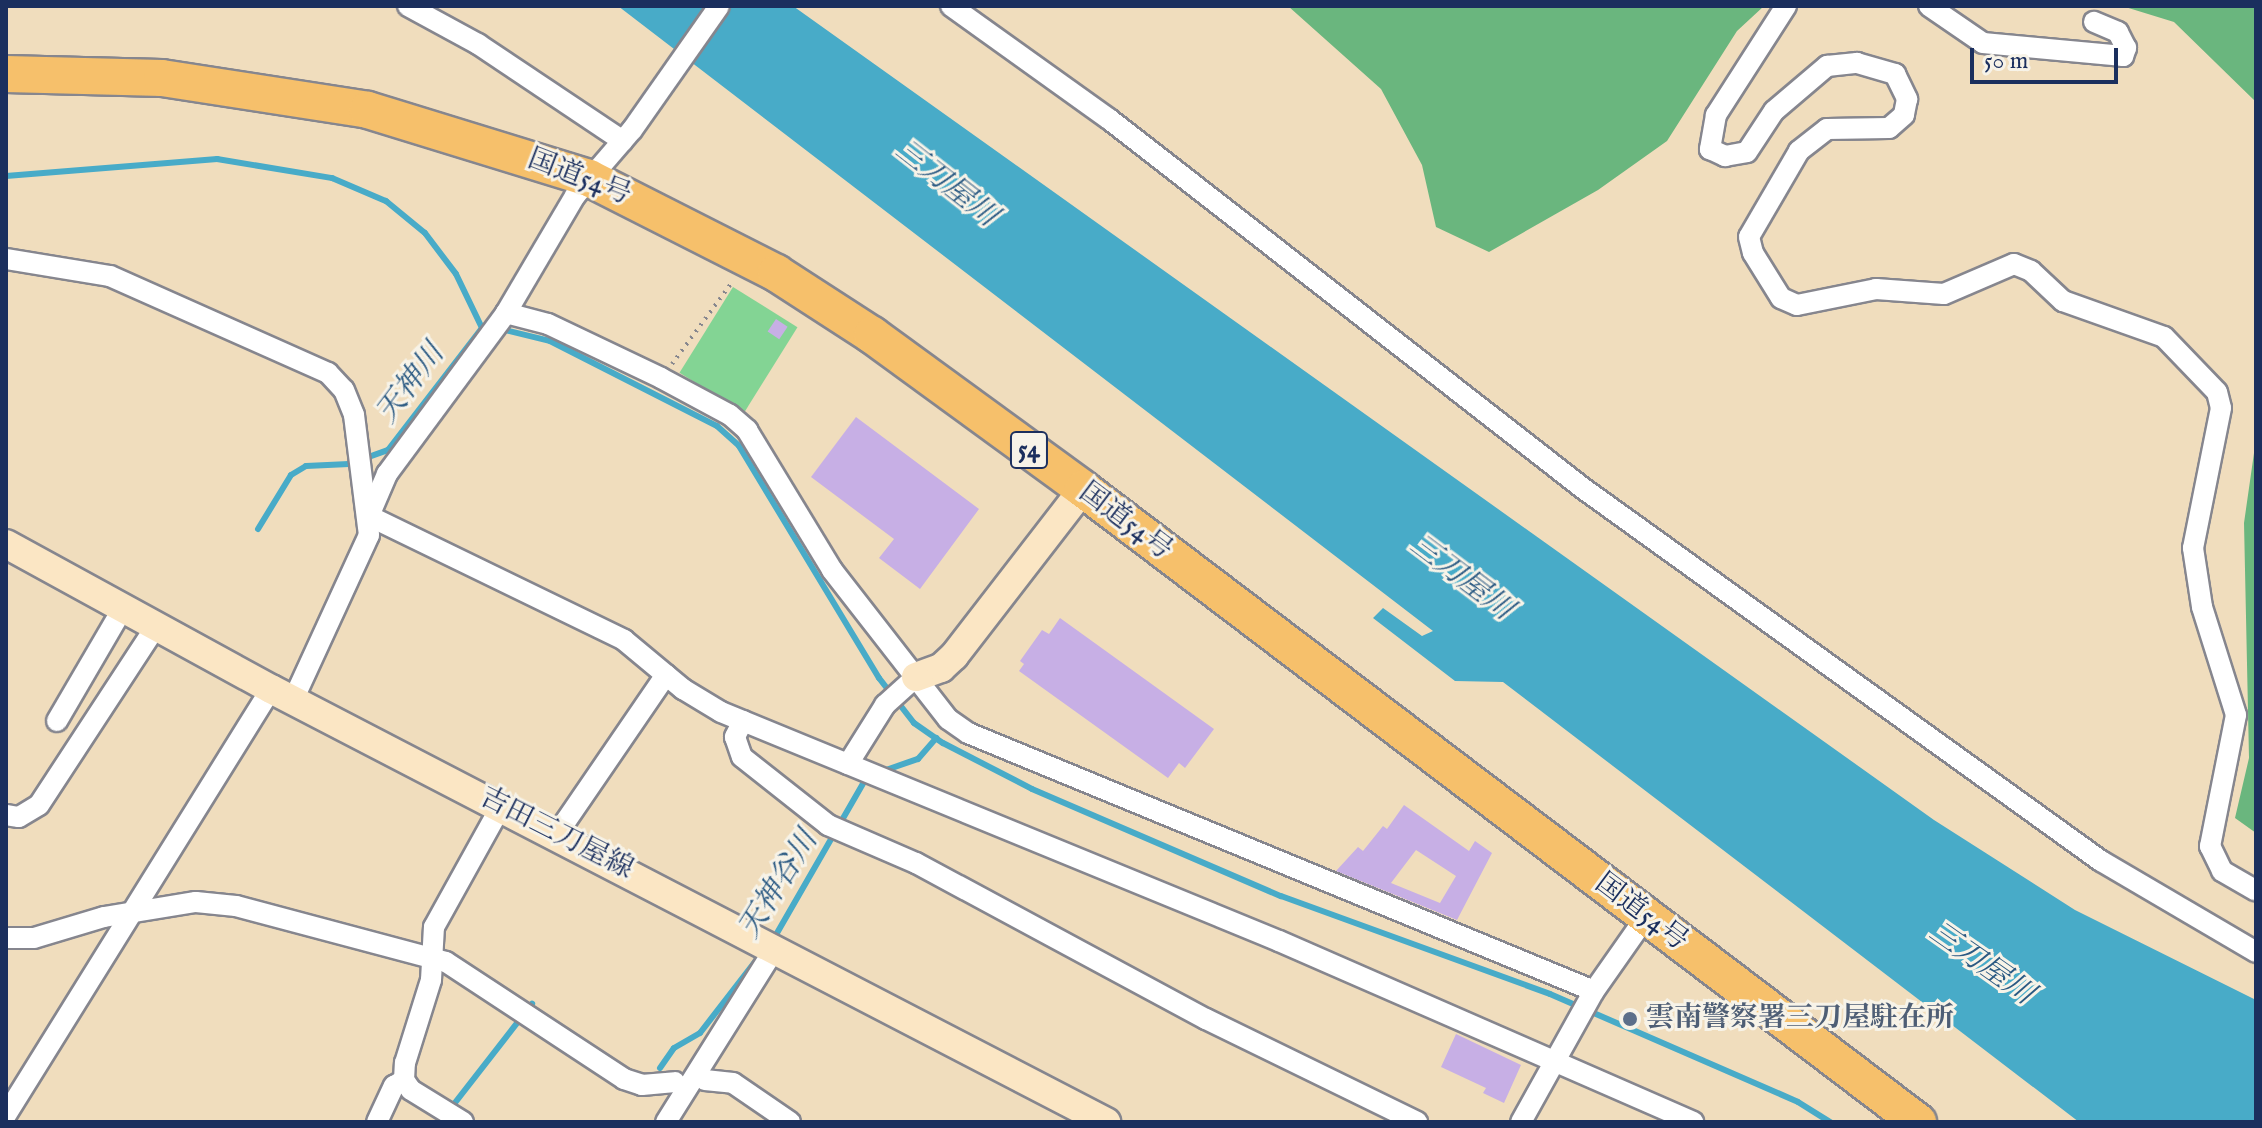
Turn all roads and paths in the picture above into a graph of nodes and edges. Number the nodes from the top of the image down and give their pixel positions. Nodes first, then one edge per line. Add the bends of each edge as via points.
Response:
1 (408, 6) edge
2 (719, 6) edge
3 (951, 6) edge
4 (1786, 6) edge
5 (1929, 6) edge
6 (2094, 22) dead end
7 (6, 74) edge
8 (628, 136) junction
9 (589, 178) junction
10 (6, 259) edge
11 (734, 279) dead end
12 (506, 313) junction
13 (661, 378) junction
14 (1083, 489) junction
15 (369, 516) junction
16 (6, 544) edge
17 (123, 608) junction
18 (156, 626) junction
19 (666, 675) junction
20 (916, 677) junction
21 (282, 694) junction
22 (57, 721) dead end
23 (743, 721) junction
24 (848, 764) junction
25 (501, 806) junction
26 (6, 815) edge
27 (557, 834) junction
28 (2256, 891) edge
29 (131, 914) junction
30 (1646, 917) junction
31 (6, 938) edge
32 (775, 948) junction
33 (2256, 952) edge
34 (432, 957) junction
35 (1592, 994) junction
36 (1556, 1060) junction
37 (404, 1080) junction
38 (705, 1080) dead end
39 (675, 1082) dead end
40 (6, 1115) edge
41 (377, 1122) edge
42 (463, 1122) edge
43 (666, 1122) edge
44 (790, 1122) edge
45 (1106, 1122) edge
46 (1417, 1122) edge
47 (1521, 1122) edge
48 (1693, 1122) edge
49 (1918, 1122) edge

1 - 8 street
2 - 8 street
3 - 33 street via 1109,119 1584,489 2101,861
4 - 28 street via 1716,115 1710,149 1725,156 1747,152 1774,111 1827,66 1857,63 1895,74 1907,99 1904,115 1889,128 1827,129 1799,151 1749,237 1781,298 1797,305 1876,289 1944,294 2014,264 2031,271 2063,301 2164,337 2217,392 2221,408 2193,548 2202,607 2236,715 2210,846 2222,871
5 - 6 street via 1983,43 2123,56 2126,48 2118,32
7 - 9 highway, 国道54号 / 54 via 162,78 308,97 440,129
8 - 9 street
9 - 12 street
9 - 14 highway, 国道54号 / 54 via 776,273 872,335
10 - 15 street via 110,276 328,373 350,401
11 - 13 path
12 - 13 street via 548,324
12 - 15 street via 387,474
13 - 20 street via 730,415 760,445 832,570
14 - 20 main road via 954,656 941,668
14 - 30 highway, 国道54号 / 54
15 - 19 street via 624,640
15 - 21 street via 369,535 351,580
16 - 17 main road, 吉田三刀屋線
17 - 18 main road, 吉田三刀屋線
17 - 22 street
18 - 21 main road, 吉田三刀屋線
18 - 26 street via 39,805 19,817
19 - 23 street via 698,700
19 - 27 street
20 - 24 street via 885,705
20 - 35 street via 948,719 968,733
21 - 25 main road, 吉田三刀屋線
21 - 29 street
23 - 24 street
23 - 46 street via 735,737 742,757 828,825 916,863 1206,1019
24 - 36 street
25 - 27 main road, 吉田三刀屋線
25 - 34 street via 434,927
27 - 32 main road, 吉田三刀屋線
29 - 31 street via 34,938
29 - 34 street via 196,902 236,906
29 - 40 street
30 - 35 street
30 - 49 highway, 国道54号 / 54
32 - 43 street
32 - 45 main road, 吉田三刀屋線
34 - 37 street via 431,980
34 - 39 street via 632,1083
35 - 36 street
36 - 47 street
36 - 48 street
37 - 41 street via 394,1086
37 - 42 street
38 - 44 street via 733,1083

